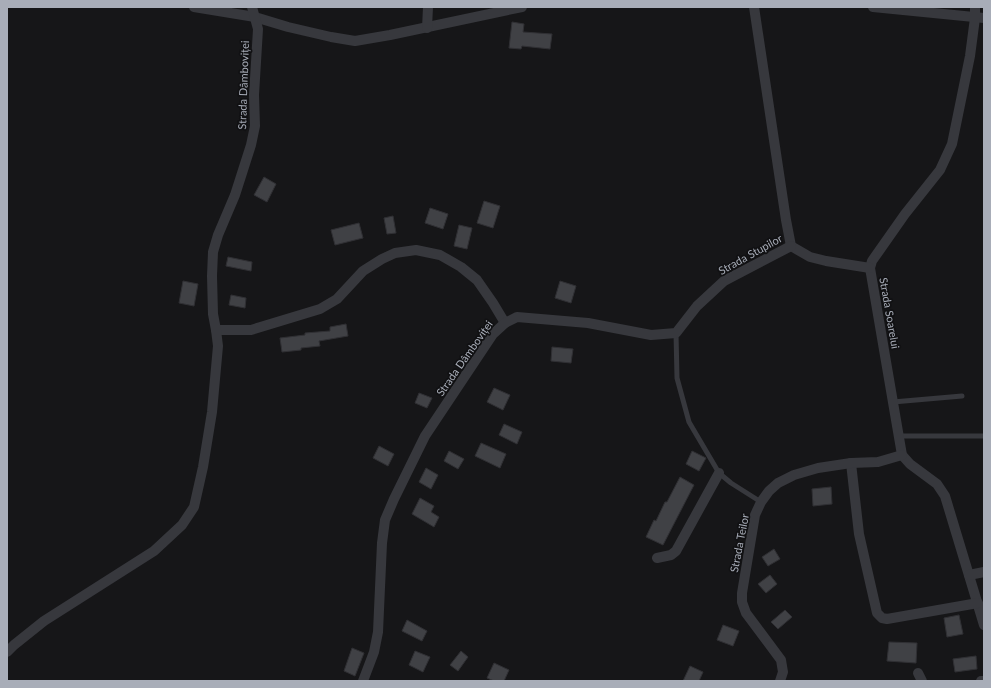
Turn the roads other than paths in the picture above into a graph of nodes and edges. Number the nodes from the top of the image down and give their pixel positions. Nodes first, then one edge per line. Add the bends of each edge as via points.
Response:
1 (194, 7) edge
2 (252, 7) edge
3 (428, 7) edge
4 (522, 7) edge
5 (754, 7) edge
6 (873, 7) edge
7 (975, 7) edge
8 (255, 17) junction
9 (980, 18) edge
10 (427, 28) junction
11 (791, 246) junction
12 (870, 268) junction
13 (505, 323) junction
14 (216, 330) junction
15 (676, 333) junction
16 (962, 396) dead end
17 (893, 402) junction
18 (898, 436) junction
19 (984, 436) edge
20 (902, 456) junction
21 (851, 463) junction
22 (719, 473) junction
23 (761, 502) junction
24 (658, 558) dead end
25 (984, 572) edge
26 (969, 575) junction
27 (978, 603) junction
28 (984, 625) edge
29 (7, 652) edge
30 (362, 681) edge
31 (780, 681) edge

1 - 8 street
2 - 8 street, Strada Dâmboviței
3 - 10 street
4 - 10 street
5 - 11 street, Strada Stupilor
6 - 9 street
7 - 9 street, Strada Soarelui
8 - 10 street via 288,28 355,41
8 - 14 street, Strada Dâmboviței via 258,29 255,126 252,145 213,252 213,314
9 - 12 street, Strada Soarelui via 952,144 940,170 904,214 872,261
11 - 12 street via 810,257
11 - 15 street, Strada Stupilor via 724,281 697,306
12 - 17 street, Strada Soarelui
13 - 14 street, Strada Dâmboviței via 477,280 461,266 440,255 416,250 395,253 382,259 363,271 337,299 320,309 251,330
13 - 15 street via 517,316 588,323 651,335
13 - 30 street, Strada Dâmboviței via 493,334 425,436 385,520 378,632 374,652
14 - 29 street via 218,346 212,412 194,507 182,525 154,551 44,621
15 - 22 lane via 677,378 689,422
16 - 17 lane
17 - 18 street, Strada Soarelui
18 - 19 lane
18 - 20 street, Strada Soarelui
20 - 21 street, Strada Teilor via 878,462
20 - 26 street via 937,484 945,496
21 - 23 street, Strada Teilor via 794,475 778,483
21 - 27 street via 859,534 877,613 887,619
22 - 23 lane
22 - 24 street via 676,551
23 - 31 street, Strada Teilor via 755,516 742,602 746,613 781,660 783,672
25 - 26 street
26 - 27 street
27 - 28 street

